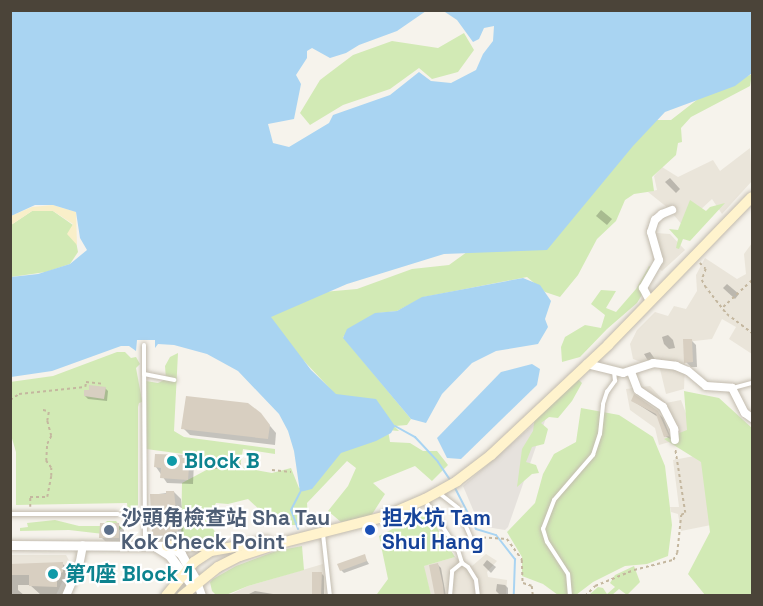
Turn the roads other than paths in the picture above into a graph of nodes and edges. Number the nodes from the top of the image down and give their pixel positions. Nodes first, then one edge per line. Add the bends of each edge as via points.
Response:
1 (753, 197) edge
2 (672, 210) dead end
3 (650, 301) junction
4 (144, 345) dead end
5 (587, 364) junction
6 (614, 372) junction
7 (631, 372) junction
8 (144, 374) junction
9 (174, 380) dead end
10 (753, 383) edge
11 (732, 388) junction
12 (753, 418) edge
13 (675, 440) road end
14 (442, 490) junction
15 (425, 499) junction
16 (10, 514) edge
17 (118, 514) dead end
18 (323, 532) junction
19 (300, 537) junction
20 (10, 545) edge
21 (83, 545) junction
22 (237, 545) junction
23 (474, 545) dead end
24 (148, 546) junction
25 (166, 546) junction
26 (211, 551) junction
27 (462, 563) junction
28 (224, 564) junction
29 (187, 570) junction
30 (197, 590) edge
31 (66, 596) edge
32 (166, 596) edge
33 (182, 596) edge
34 (330, 596) edge
35 (450, 596) edge
36 (478, 596) edge
37 (570, 596) edge

1 - 3 main road
2 - 3 street via 655,220 651,232 659,260 643,288
3 - 5 main road
4 - 8 lane
5 - 6 street
5 - 14 main road via 491,455
6 - 7 street
6 - 37 lane via 615,381 603,404 593,455 554,500 543,529 568,574
7 - 11 street via 661,363 688,371 706,386
7 - 13 street via 638,390 663,407
8 - 9 lane
8 - 24 lane
10 - 11 lane
11 - 12 street via 745,413
14 - 15 main road
14 - 23 lane via 458,508
15 - 18 main road via 383,517
15 - 27 lane via 458,550
16 - 17 lane
18 - 19 main road
18 - 34 lane
19 - 22 main road
19 - 28 main road
20 - 21 street
21 - 24 street
21 - 31 street
22 - 25 main road
22 - 26 main road
24 - 25 street
24 - 29 street via 169,555
25 - 29 street via 177,550
26 - 28 main road via 214,563
26 - 29 main road
27 - 35 lane via 452,571
27 - 36 lane via 476,580
28 - 30 main road
29 - 30 street
29 - 32 main road
30 - 33 main road

